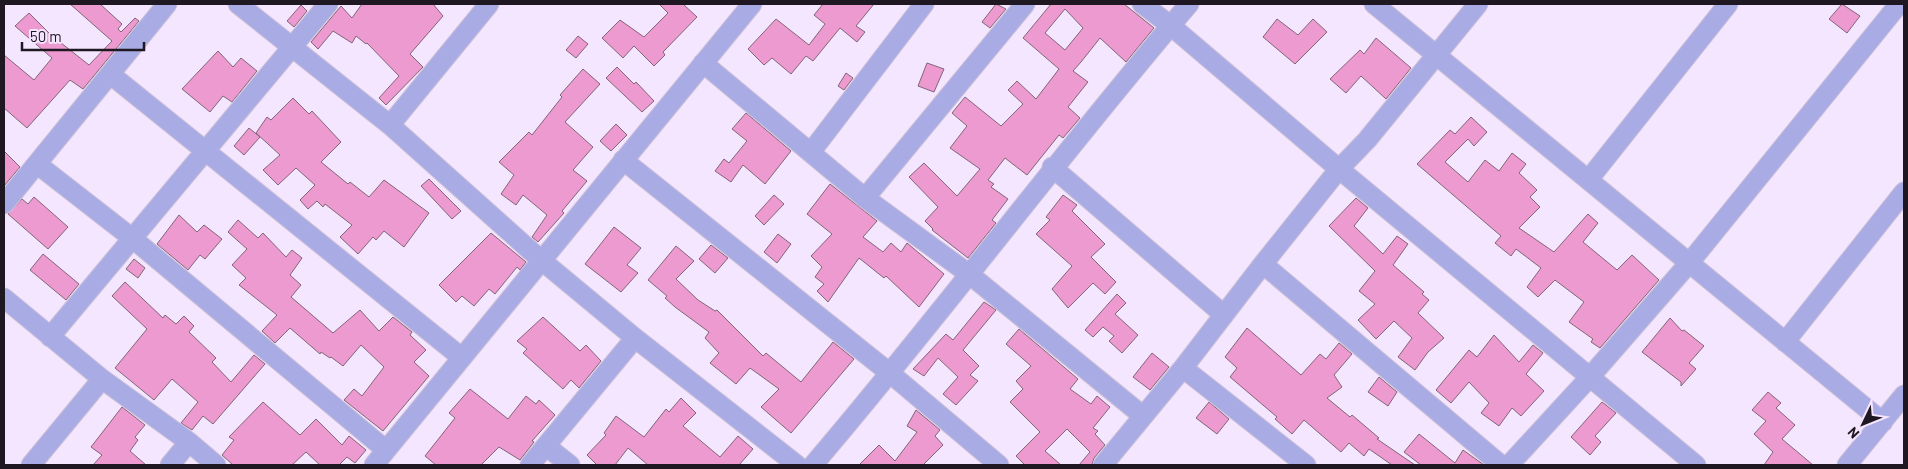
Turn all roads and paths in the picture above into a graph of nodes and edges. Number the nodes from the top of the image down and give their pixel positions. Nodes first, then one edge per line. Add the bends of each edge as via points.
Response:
1 (167, 4) edge
2 (238, 4) edge
3 (328, 4) edge
4 (489, 4) edge
5 (750, 4) edge
6 (924, 4) edge
7 (1025, 4) edge
8 (1142, 4) edge
9 (1189, 4) edge
10 (1374, 4) edge
11 (1478, 4) edge
12 (1728, 4) edge
13 (1899, 6) edge
14 (1170, 25) junction
15 (293, 46) junction
16 (1436, 55) junction
17 (703, 63) junction
18 (110, 74) junction
19 (390, 125) junction
20 (205, 150) junction
21 (811, 152) junction
22 (623, 160) junction
23 (37, 164) junction
24 (1052, 167) junction
25 (1339, 169) junction
26 (1589, 179) junction
27 (1904, 192) edge
28 (865, 198) junction
29 (4, 204) edge
30 (132, 238) junction
31 (541, 260) junction
32 (1690, 262) junction
33 (1263, 264) junction
34 (969, 274) junction
35 (6, 303) edge
36 (1224, 315) junction
37 (50, 337) junction
38 (636, 338) junction
39 (1785, 342) junction
40 (461, 358) junction
41 (1183, 368) junction
42 (891, 374) junction
43 (102, 378) junction
44 (1590, 378) junction
45 (1904, 395) edge
46 (1143, 416) junction
47 (1882, 422) junction
48 (188, 442) junction
49 (546, 446) junction
50 (386, 450) junction
51 (30, 465) edge
52 (170, 465) edge
53 (216, 465) edge
54 (374, 465) edge
55 (530, 465) edge
56 (570, 465) edge
57 (797, 465) edge
58 (813, 465) edge
59 (999, 465) edge
60 (1103, 465) edge
61 (1306, 465) edge
62 (1501, 465) edge
63 (1509, 465) edge
64 (1696, 465) edge
65 (1847, 465) edge

1 - 18 street
2 - 15 street
3 - 15 street
4 - 19 street
5 - 17 street
6 - 21 street
7 - 28 street
8 - 14 street
9 - 14 street
10 - 16 street
11 - 16 street
12 - 26 street
13 - 32 street
14 - 24 street
14 - 25 street
15 - 19 street
15 - 20 street
16 - 25 street via 1367,140
16 - 26 street
17 - 21 street
17 - 22 street
18 - 20 street
18 - 23 street
19 - 31 street
20 - 30 street
20 - 40 street
21 - 28 street
22 - 31 street
22 - 42 street
23 - 29 street
23 - 30 street
24 - 34 street
24 - 36 street
25 - 33 street
25 - 44 street
26 - 32 street
27 - 39 street
28 - 34 street
30 - 37 street
30 - 50 street
31 - 38 street
31 - 40 street
32 - 39 street
32 - 44 street
33 - 36 street
33 - 62 street
34 - 42 street
34 - 46 street
35 - 37 street
36 - 41 street
37 - 43 street
38 - 49 street
38 - 57 street
39 - 47 street
40 - 50 street
41 - 46 street
41 - 61 street
42 - 58 street
42 - 59 street
43 - 48 street
43 - 51 street
44 - 63 street
44 - 64 street
45 - 47 street
46 - 60 street
47 - 65 street
48 - 52 street
48 - 53 street
49 - 55 street
49 - 56 street
50 - 54 street

